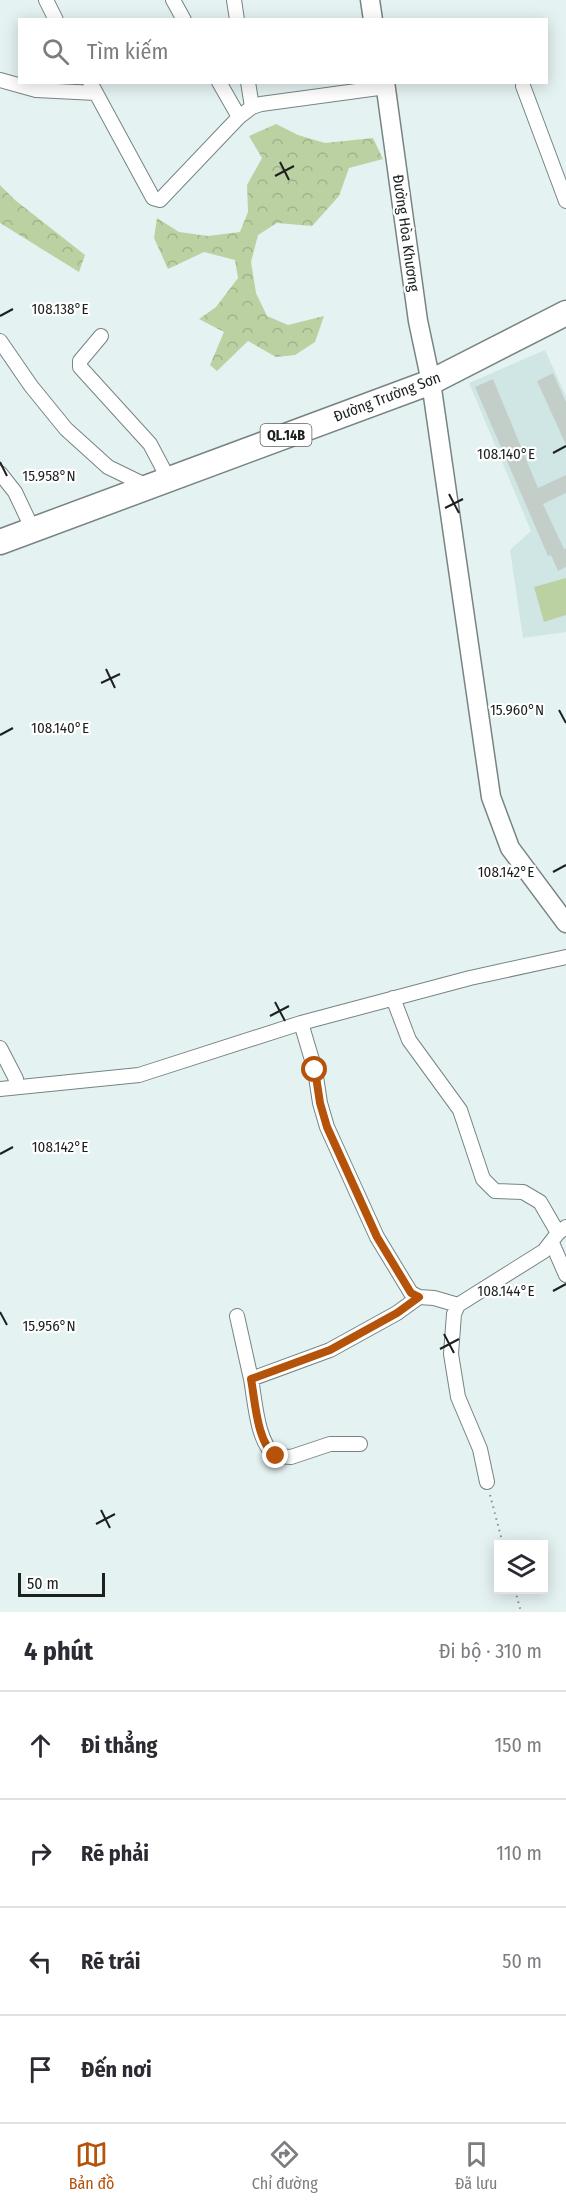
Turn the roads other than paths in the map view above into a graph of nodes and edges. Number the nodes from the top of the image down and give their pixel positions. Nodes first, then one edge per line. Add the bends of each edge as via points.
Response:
1 (46, 0) edge
2 (173, 0) edge
3 (234, 0) edge
4 (370, 0) edge
5 (55, 18) edge
6 (183, 18) edge
7 (237, 18) edge
8 (373, 18) edge
9 (0, 80) edge
10 (220, 84) edge
11 (248, 84) edge
12 (385, 85) edge
13 (523, 86) dead end
14 (93, 88) edge
15 (252, 107) junction
16 (238, 117) junction
17 (566, 201) edge
18 (566, 313) edge
19 (101, 336) dead end
20 (0, 341) edge
21 (430, 382) junction
22 (0, 473) edge
23 (158, 482) junction
24 (33, 530) junction
25 (0, 542) edge
26 (566, 923) edge
27 (566, 957) edge
28 (393, 998) junction
29 (301, 1023) junction
30 (0, 1048) edge
31 (15, 1086) junction
32 (0, 1089) edge
33 (559, 1234) edge
34 (566, 1275) edge
35 (419, 1297) junction
36 (458, 1305) junction
37 (237, 1316) dead end
38 (251, 1379) junction
39 (360, 1444) dead end
40 (487, 1482) road end

1 - 5 street
2 - 6 street
3 - 7 street
4 - 8 street
9 - 14 street via 36,90
10 - 16 street
11 - 15 street
12 - 15 street
12 - 21 street, Đường Hòa Khương
13 - 17 street
14 - 16 street via 153,198 160,200
15 - 16 street
18 - 21 highway, Đường Trường Sơn / QL.14B
19 - 23 street via 80,361 80,367 150,444
20 - 23 street via 66,429 108,466
21 - 23 highway, Đường Trường Sơn / QL.14B
21 - 26 street, Đường Hòa Khương via 491,797 510,848
22 - 24 street via 15,492
23 - 24 highway, Đường Trường Sơn / QL.14B
24 - 25 highway, Đường Trường Sơn / QL.14B
27 - 28 street
28 - 29 street
28 - 33 street via 410,1040 460,1110 483,1179 495,1191 524,1192 540,1202
29 - 31 street via 139,1075
29 - 35 street via 327,1127 377,1237 411,1293
30 - 31 street via 16,1079
31 - 32 street
33 - 34 street
33 - 36 street via 528,1263
35 - 36 street
35 - 38 street via 330,1350
36 - 40 street via 451,1354
37 - 38 street
38 - 39 street via 262,1436 276,1456 291,1457 330,1443

